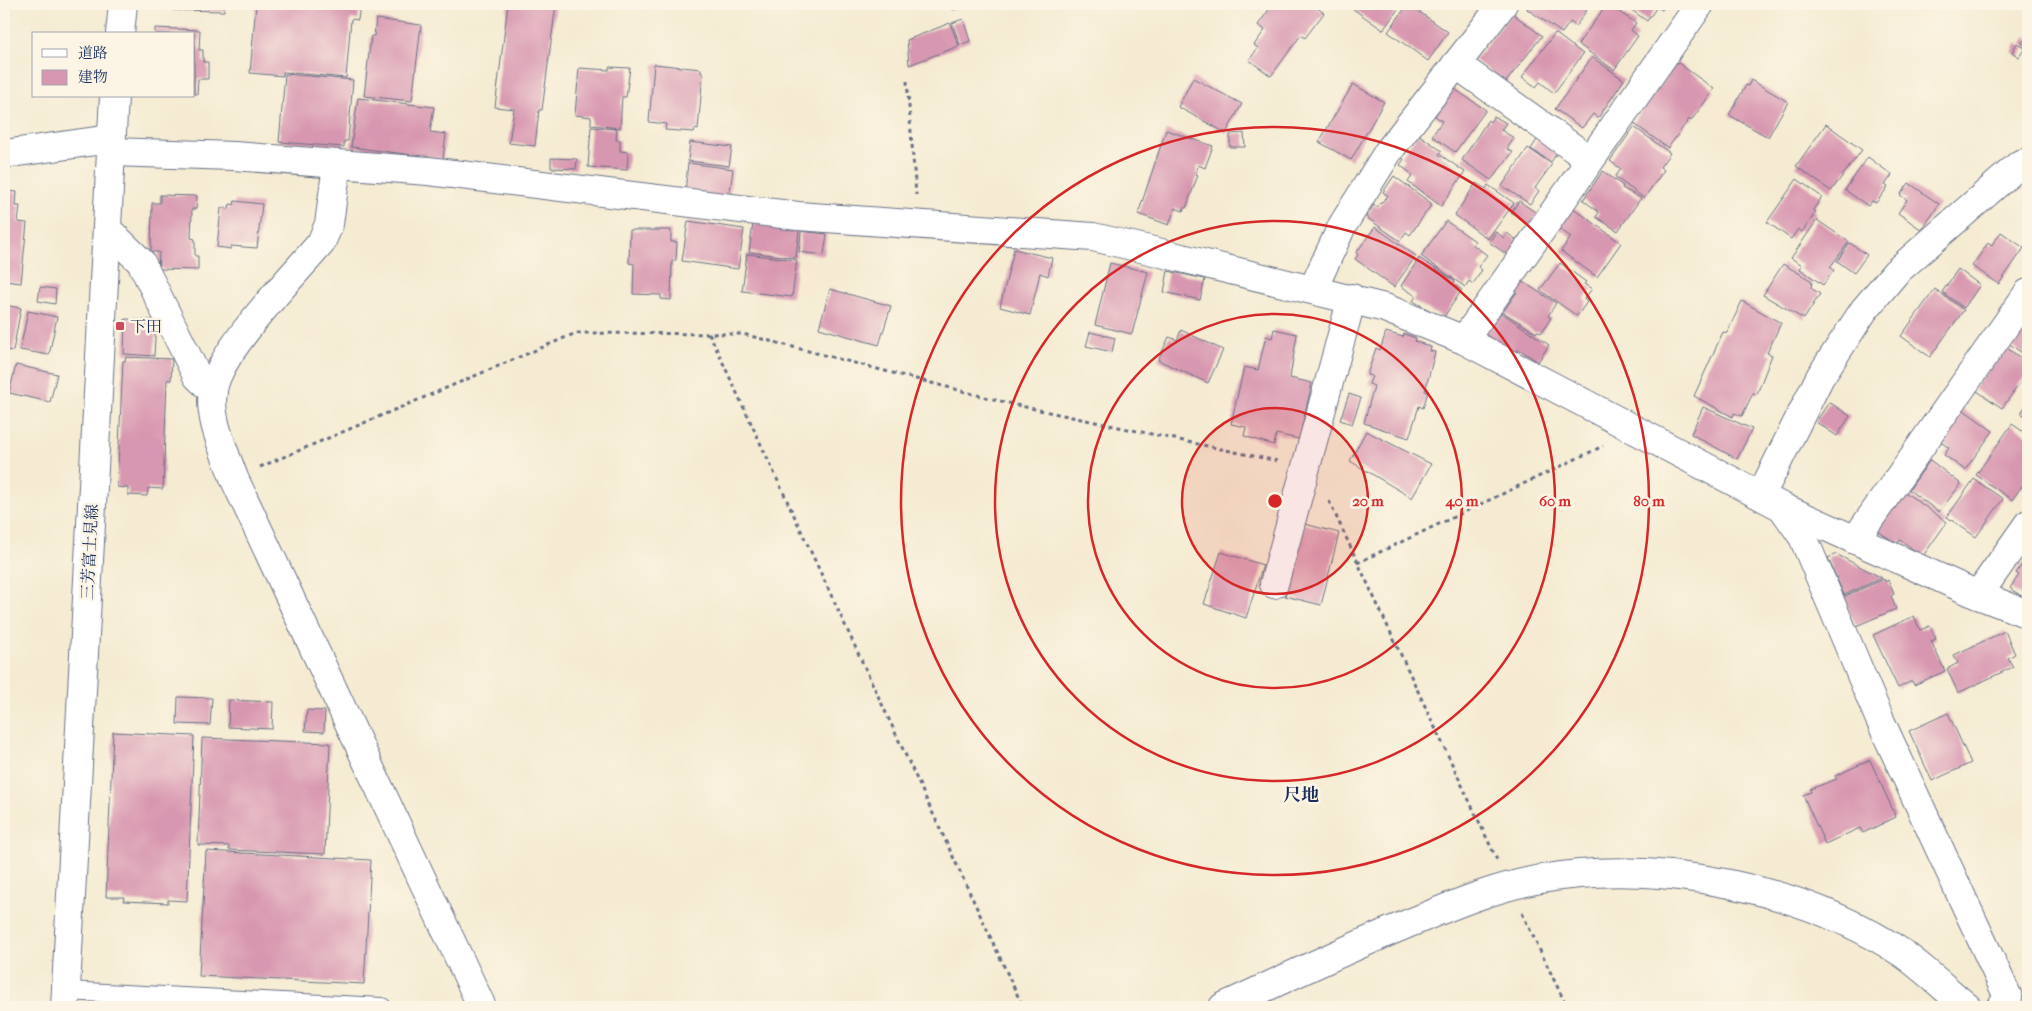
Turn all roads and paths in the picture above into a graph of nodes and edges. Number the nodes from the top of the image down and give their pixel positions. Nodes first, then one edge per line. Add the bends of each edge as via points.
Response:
1 (122, 4) edge
2 (1503, 4) edge
3 (1700, 4) edge
4 (120, 32) edge
5 (1456, 64) junction
6 (907, 81) dead end
7 (114, 98) edge
8 (110, 146) junction
9 (4, 154) edge
10 (1590, 160) junction
11 (2028, 162) edge
12 (337, 164) junction
13 (918, 225) junction
14 (107, 229) junction
15 (1313, 289) junction
16 (2028, 293) edge
17 (1352, 298) junction
18 (709, 333) junction
19 (1464, 340) junction
20 (212, 391) junction
21 (1636, 430) junction
22 (1306, 468) junction
23 (234, 478) junction
24 (1327, 497) dead end
25 (1772, 501) junction
26 (2028, 524) edge
27 (1855, 540) junction
28 (1357, 563) junction
29 (1274, 584) dead end
30 (1978, 595) junction
31 (2028, 614) edge
32 (1498, 864) dead end
33 (1520, 909) dead end
34 (65, 999) edge
35 (382, 1007) edge
36 (482, 1007) edge
37 (1022, 1007) edge
38 (1223, 1007) edge
39 (1567, 1007) edge
40 (1967, 1007) edge
41 (2001, 1007) edge

1 - 4 street
2 - 5 street
3 - 10 street
5 - 10 street
5 - 15 street via 1388,152 1342,226
6 - 13 path
7 - 8 street, 三芳富士見線
8 - 9 street
8 - 12 street
8 - 14 street, 三芳富士見線
10 - 19 street
11 - 25 street via 2020,164 1896,272 1864,310 1820,377
12 - 13 street via 428,171 798,216
12 - 20 street via 329,224 321,242 234,346 220,367
13 - 15 street via 1093,237
14 - 20 street via 141,262 197,376
14 - 34 street, 三芳富士見線
15 - 17 street
16 - 27 street
17 - 19 street
17 - 22 street
18 - 22 path via 743,334 1016,405
18 - 23 path via 576,334
18 - 37 path
19 - 21 street
20 - 23 street via 214,418
21 - 25 street
21 - 28 path
22 - 29 street
23 - 36 street
24 - 28 path
25 - 27 street
25 - 41 street via 1803,537 1880,720 2008,998
26 - 30 street
27 - 30 street
28 - 32 path
30 - 31 street
33 - 39 path
34 - 35 lane
38 - 40 street via 1379,935 1466,900 1541,879 1613,873 1692,876 1767,893 1842,920 1902,954

